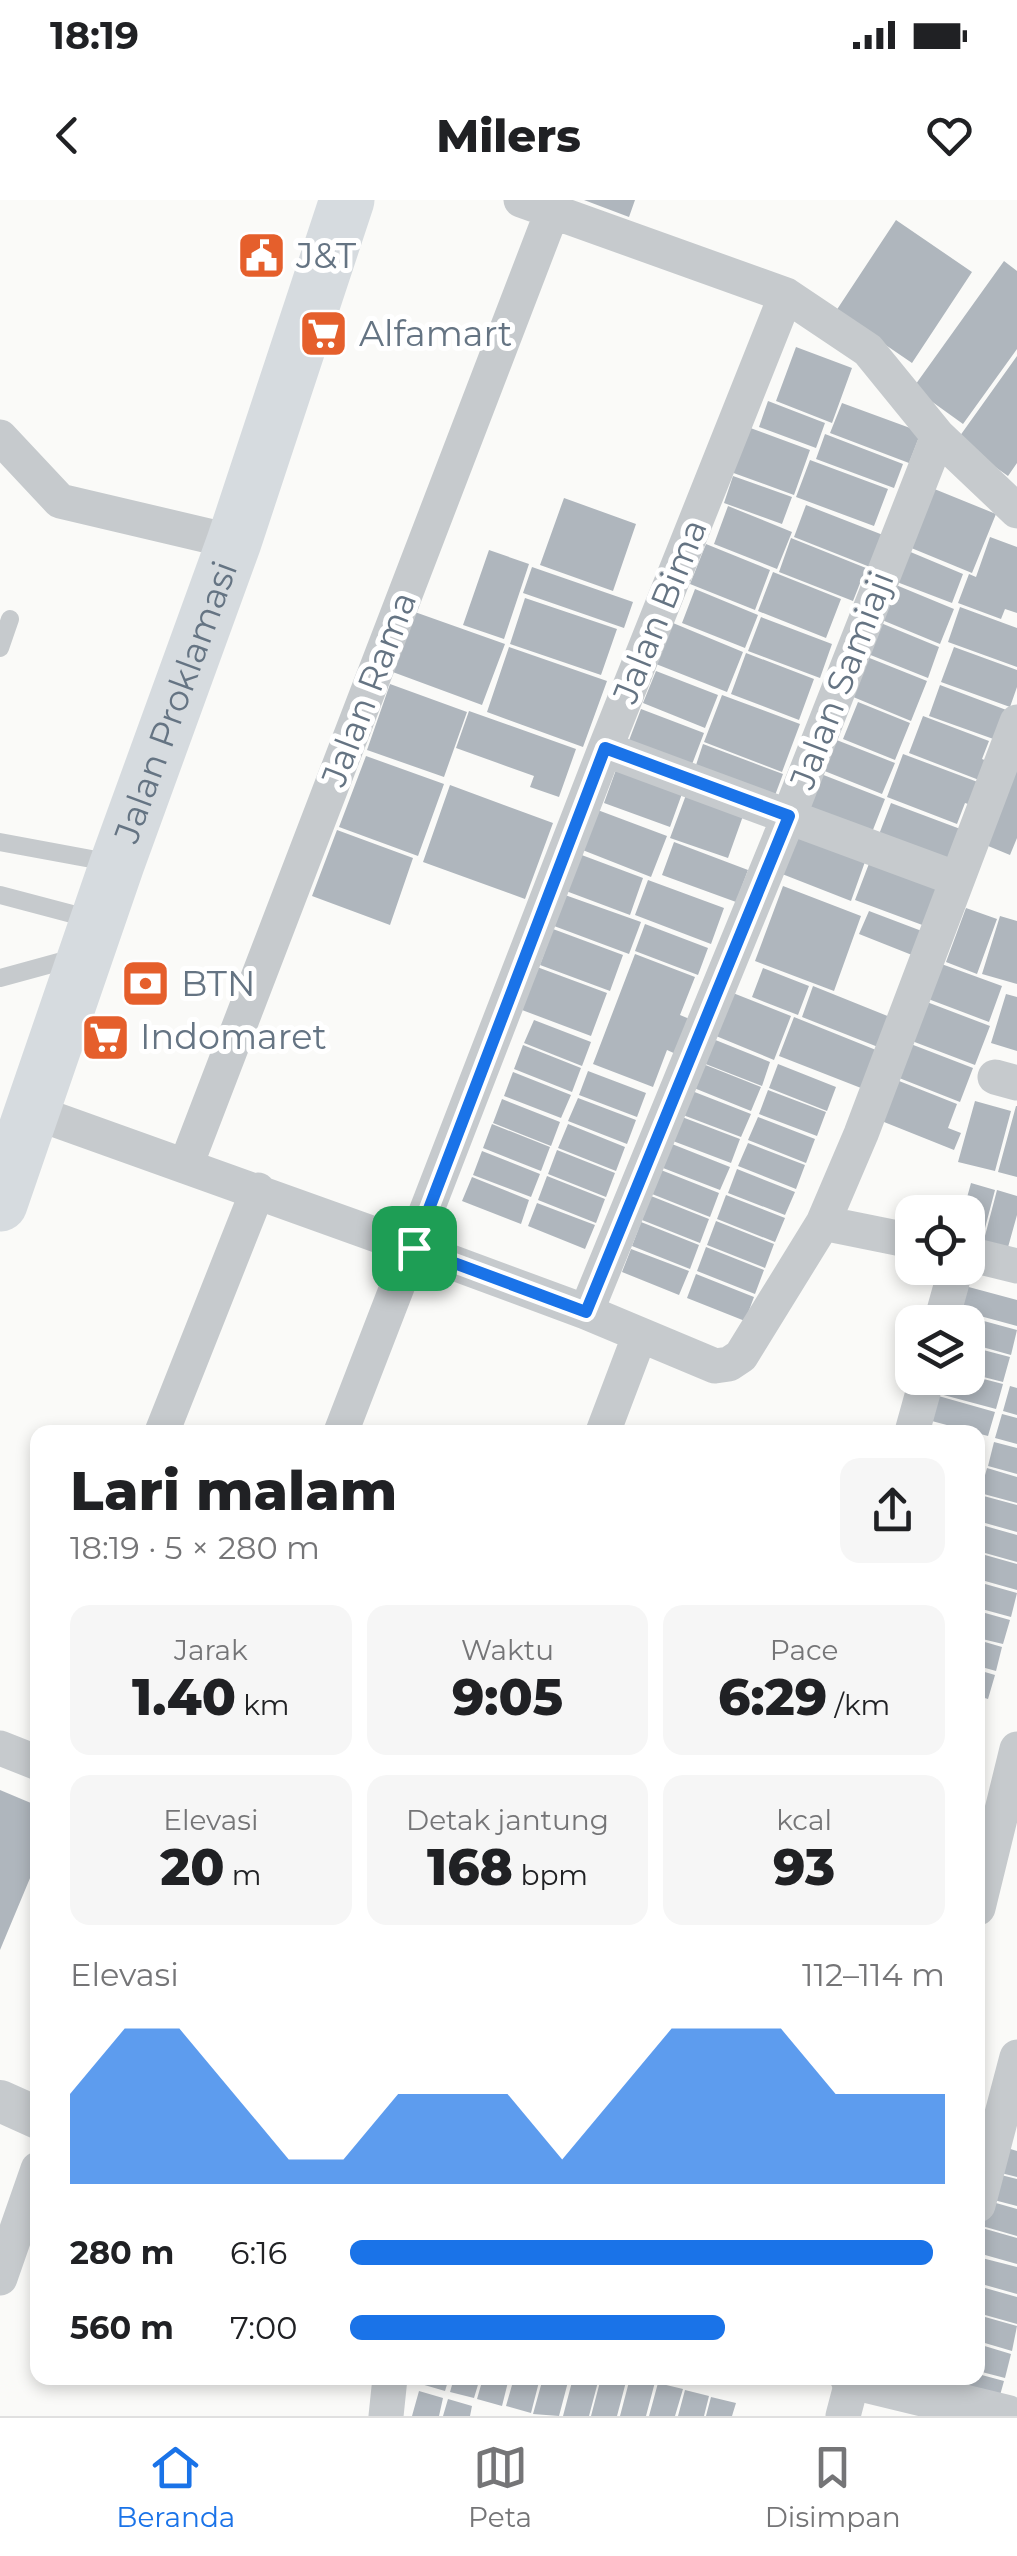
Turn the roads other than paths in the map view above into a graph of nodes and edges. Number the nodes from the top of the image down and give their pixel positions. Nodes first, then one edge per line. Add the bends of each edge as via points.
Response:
1 (346, 200) edge
2 (536, 206) edge
3 (786, 295) junction
4 (938, 436) junction
5 (0, 437) edge
6 (1017, 511) edge
7 (234, 542) junction
8 (10, 618) dead end
9 (0, 648) edge
10 (1017, 722) edge
11 (605, 748) junction
12 (789, 816) junction
13 (0, 842) edge
14 (116, 864) junction
15 (957, 879) junction
16 (0, 895) edge
17 (91, 938) junction
18 (0, 978) edge
19 (31, 1111) junction
20 (186, 1164) junction
21 (258, 1190) junction
22 (0, 1204) edge
23 (823, 1223) junction
24 (895, 1238) edge
25 (414, 1248) junction
26 (985, 1258) edge
27 (1017, 1266) edge
28 (586, 1312) junction
29 (640, 1337) junction
30 (922, 1395) edge
31 (165, 1425) edge
32 (344, 1425) edge
33 (606, 1425) edge
34 (914, 1425) edge
35 (1017, 1748) edge
36 (1000, 1826) edge
37 (985, 1882) edge
38 (1017, 2057) edge
39 (0, 2100) edge
40 (30, 2114) edge
41 (985, 2178) edge
42 (30, 2192) edge
43 (0, 2278) edge
44 (389, 2385) edge
45 (851, 2385) edge
46 (929, 2387) edge
47 (386, 2416) edge
48 (844, 2416) edge
49 (1007, 2416) edge

1 - 7 main road, Jalan Proklamasi
2 - 3 street
2 - 20 street, Jalan Rama
3 - 4 street via 868,350
3 - 11 street, Jalan Bima
4 - 6 street
4 - 12 street, Jalan Samiaji
5 - 7 street via 60,501
7 - 14 main road, Jalan Proklamasi
8 - 9 lane
10 - 15 street
11 - 12 street
11 - 25 street, Jalan Bima
12 - 15 street
12 - 28 street, Jalan Samiaji
13 - 14 lane
14 - 17 main road, Jalan Proklamasi
15 - 23 street
16 - 17 lane
17 - 18 lane
17 - 19 main road, Jalan Proklamasi
19 - 20 street
19 - 22 main road, Jalan Proklamasi
20 - 21 street
21 - 25 street
21 - 31 street
23 - 24 street
23 - 29 street via 729,1364 714,1366
25 - 28 street
25 - 32 street, Jalan Bima
26 - 27 street
28 - 29 street
29 - 33 street
30 - 34 street
35 - 36 street
36 - 37 street
38 - 41 street
39 - 40 street
42 - 43 street
44 - 47 street
45 - 48 street
46 - 49 street

